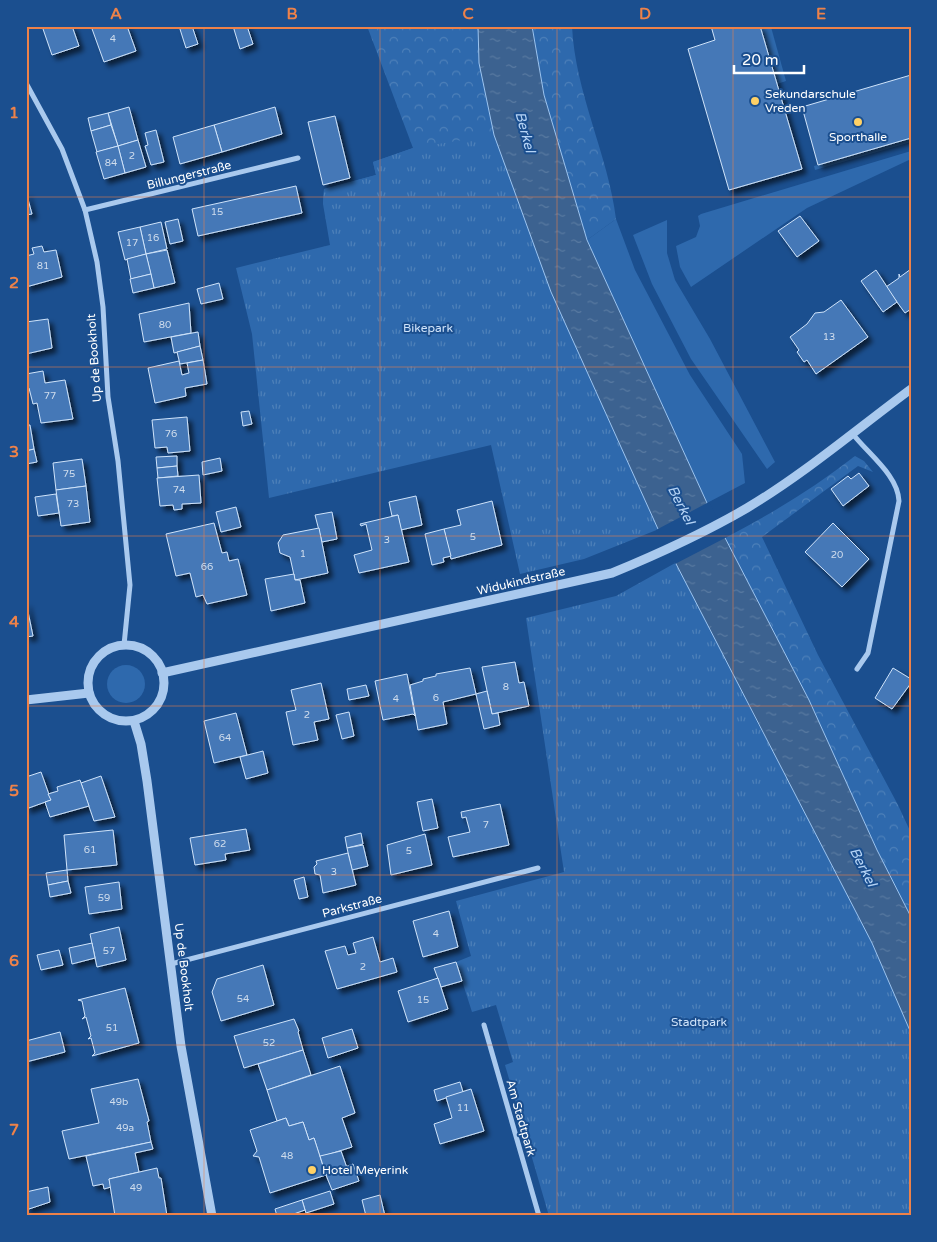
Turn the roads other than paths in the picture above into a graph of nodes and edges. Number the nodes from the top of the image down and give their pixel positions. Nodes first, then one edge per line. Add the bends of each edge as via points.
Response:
1 (26, 83) edge
2 (298, 158) dead end
3 (85, 210) junction
4 (911, 389) edge
5 (852, 433) junction
6 (124, 645) junction
7 (857, 669) dead end
8 (162, 673) junction
9 (89, 693) junction
10 (26, 700) edge
11 (134, 721) junction
12 (538, 868) dead end
13 (171, 964) junction
14 (484, 1025) dead end
15 (212, 1216) edge
16 (539, 1216) edge

1 - 3 street, Up de Bookholt via 62,149
2 - 3 street, Billungerstraße
3 - 6 street, Up de Bookholt via 103,307 108,398 126,530 130,585
4 - 5 street, Widukindstraße
5 - 7 street via 899,490 868,653
5 - 8 street, Widukindstraße via 746,508 652,557 603,576
6 - 8 street via 148,652
6 - 9 street via 113,647 95,660 90,670
8 - 11 street via 162,693 158,703 148,714
9 - 10 street
9 - 11 street via 101,712 111,718
11 - 13 street, Up de Bookholt via 147,781
12 - 13 street, Parkstraße
13 - 15 street, Up de Bookholt via 181,1046
14 - 16 street, Am Stadtpark

